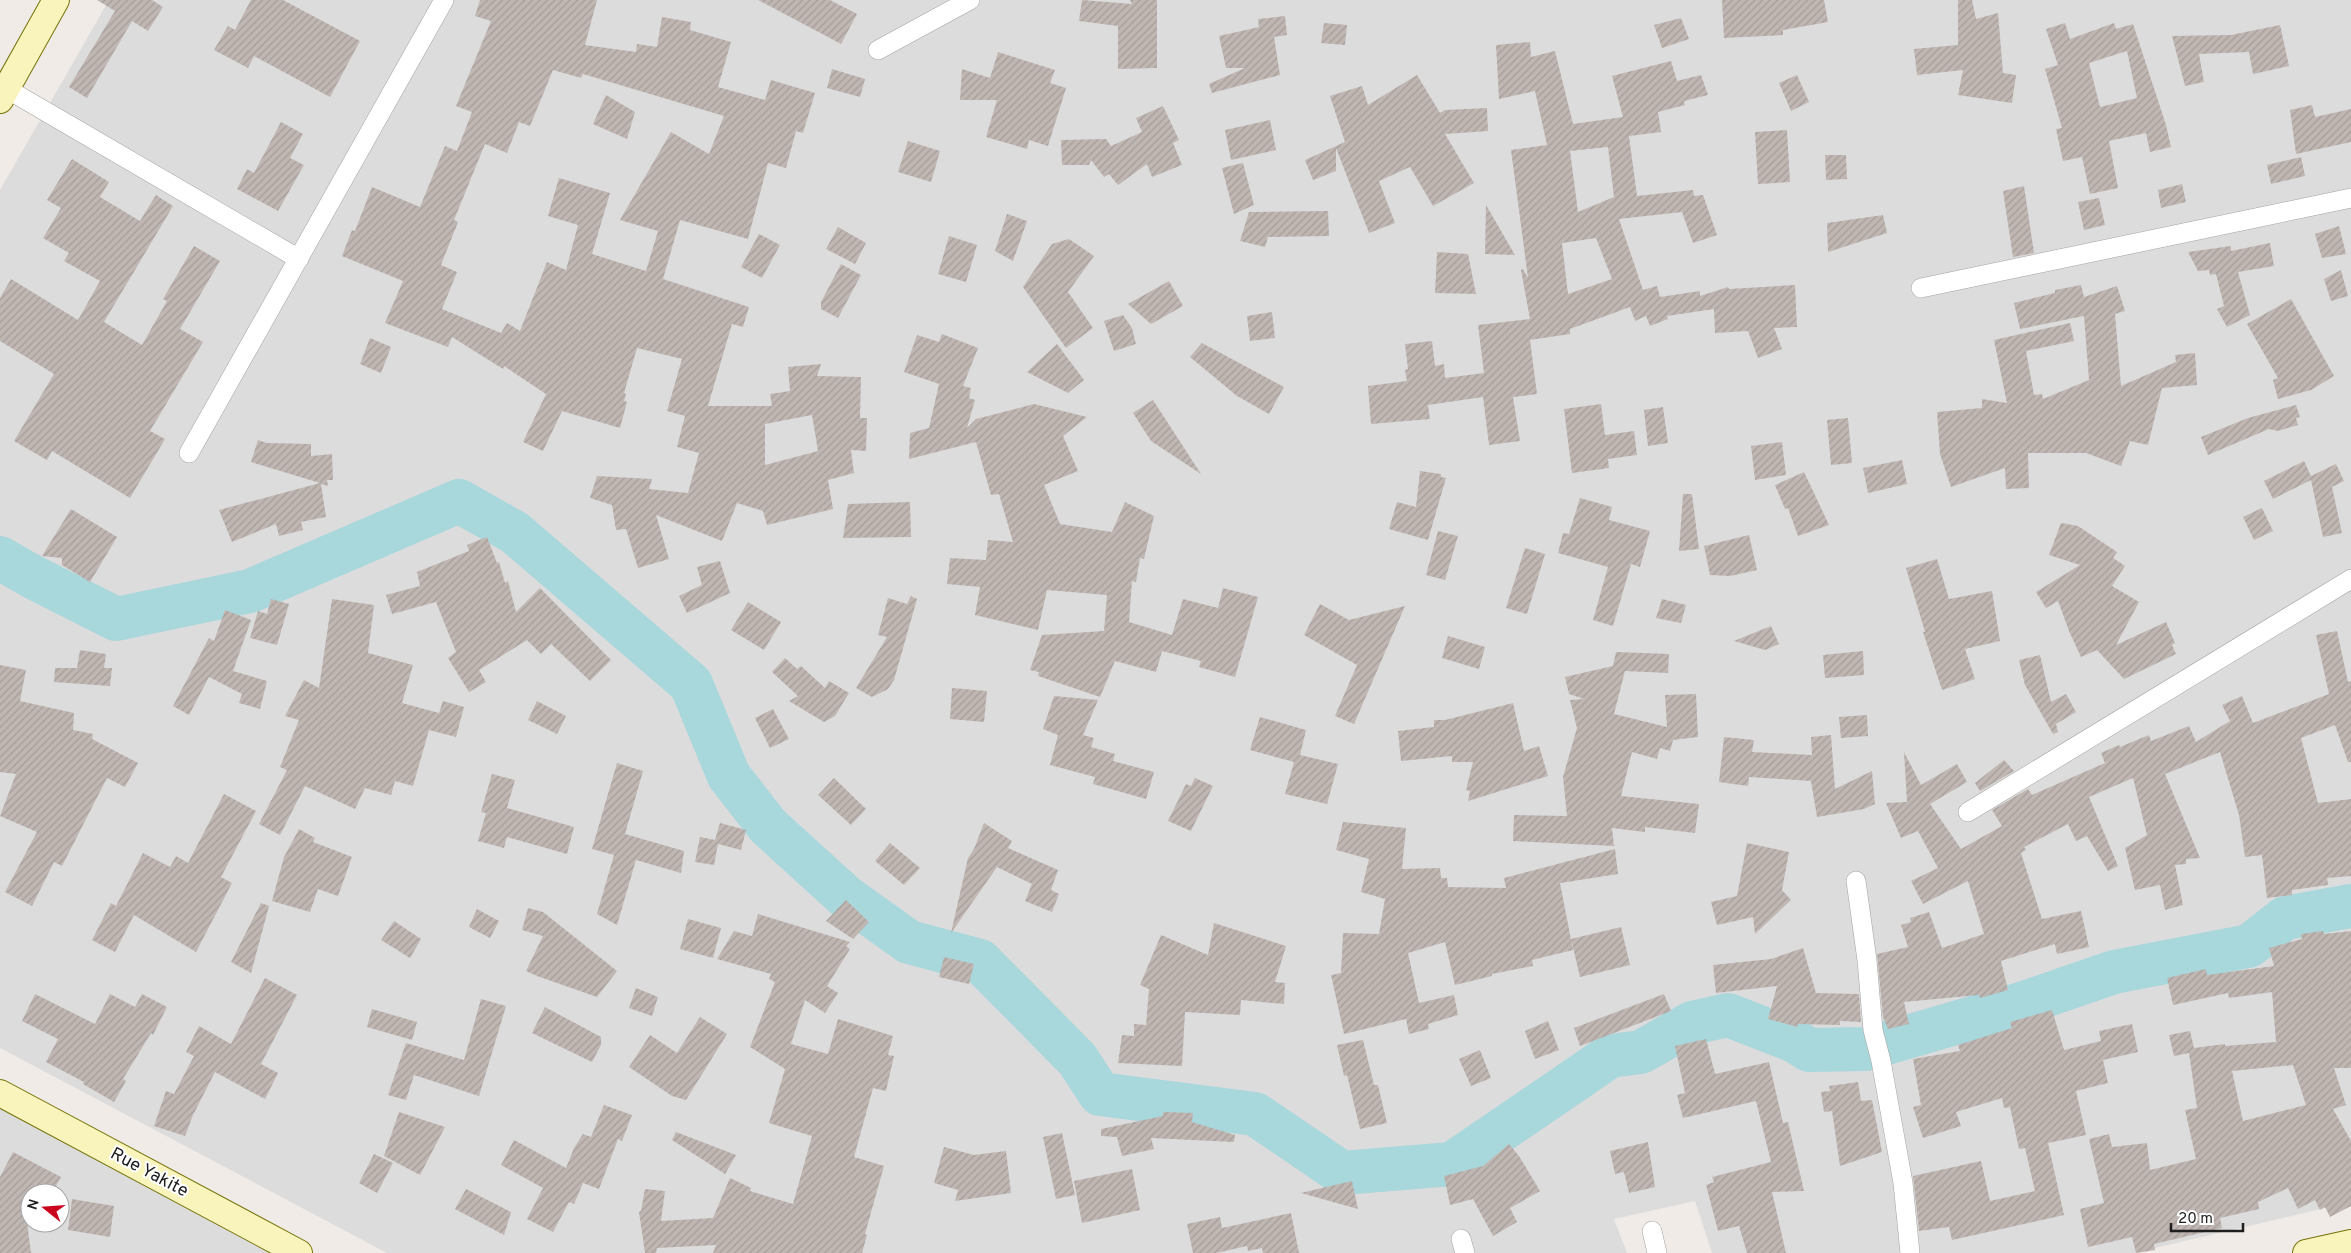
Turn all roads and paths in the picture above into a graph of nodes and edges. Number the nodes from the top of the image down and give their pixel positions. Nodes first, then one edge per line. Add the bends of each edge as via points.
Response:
1 (56, 0) edge
2 (444, 0) edge
3 (970, 0) edge
4 (878, 50) dead end
5 (3, 94) edge
6 (2351, 198) edge
7 (299, 259) junction
8 (1921, 288) dead end
9 (189, 453) dead end
10 (2351, 579) edge
11 (1968, 812) dead end
12 (1856, 881) dead end
13 (0, 1093) edge
14 (1652, 1231) dead end
15 (2351, 1243) edge
16 (299, 1253) edge
17 (1657, 1253) edge
18 (1910, 1253) edge
19 (2306, 1253) edge

1 - 5 main road
2 - 7 street
3 - 4 street
5 - 7 street
6 - 8 street
7 - 9 street
10 - 11 street
12 - 18 street via 1873,1030 1903,1183
13 - 16 main road, Rue Yakite
14 - 17 street
15 - 19 main road

